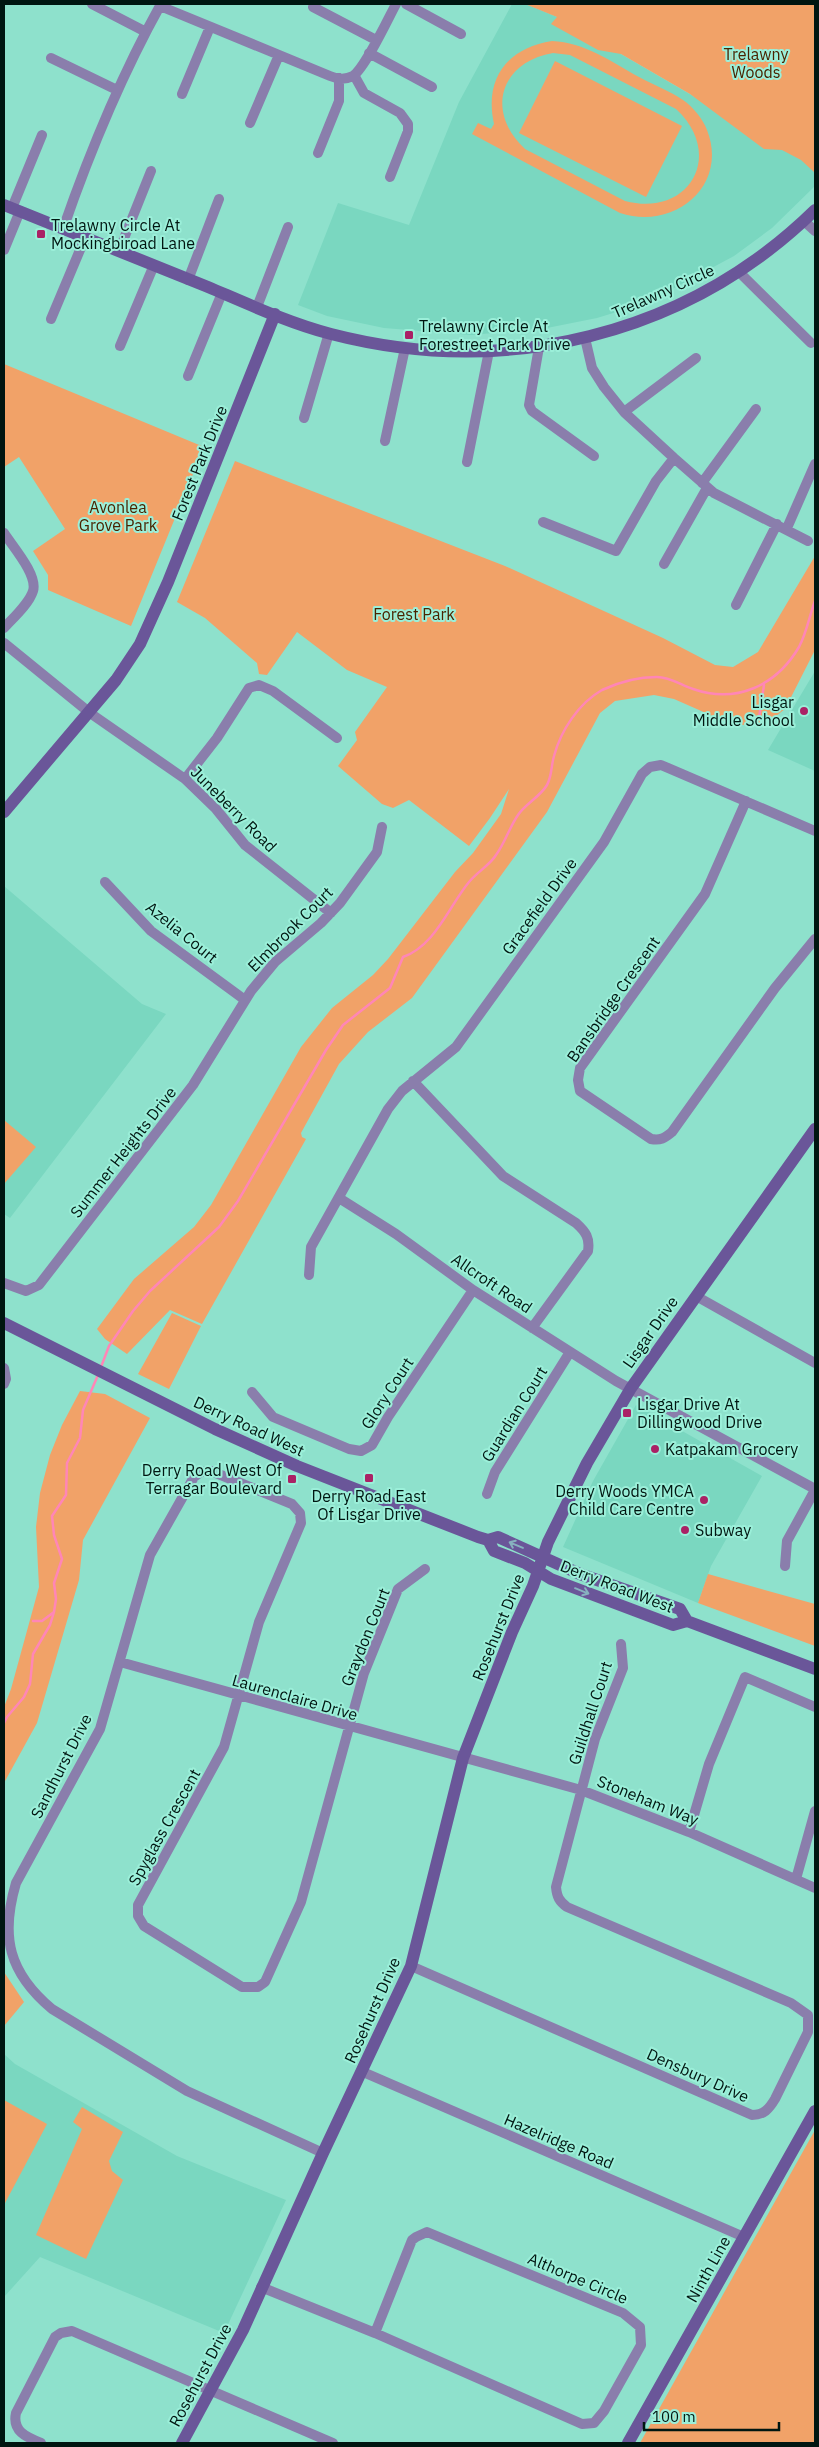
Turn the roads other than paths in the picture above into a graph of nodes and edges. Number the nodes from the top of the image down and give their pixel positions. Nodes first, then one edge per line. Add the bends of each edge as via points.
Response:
1 (92, 4) edge
2 (396, 4) edge
3 (406, 4) edge
4 (160, 5) edge
5 (312, 7) dead end
6 (210, 27) junction
7 (146, 32) junction
8 (461, 34) dead end
9 (376, 40) junction
10 (369, 53) junction
11 (279, 55) junction
12 (51, 58) dead end
13 (354, 75) junction
14 (339, 78) junction
15 (432, 87) dead end
16 (117, 90) junction
17 (182, 94) dead end
18 (250, 123) dead end
19 (42, 135) dead end
20 (318, 153) dead end
21 (151, 172) dead end
22 (390, 177) dead end
23 (219, 199) dead end
24 (12, 208) edge
25 (815, 210) edge
26 (804, 221) junction
27 (288, 227) dead end
28 (63, 229) junction
29 (815, 232) edge
30 (85, 238) junction
31 (4, 250) edge
32 (119, 251) junction
33 (154, 265) junction
34 (739, 272) junction
35 (188, 280) junction
36 (222, 293) junction
37 (257, 307) junction
38 (276, 314) junction
39 (51, 319) dead end
40 (329, 333) junction
41 (585, 338) junction
42 (810, 343) dead end
43 (120, 346) dead end
44 (539, 347) junction
45 (405, 348) junction
46 (489, 351) junction
47 (696, 358) dead end
48 (188, 376) dead end
49 (756, 409) dead end
50 (624, 412) junction
51 (304, 418) dead end
52 (385, 441) dead end
53 (594, 456) dead end
54 (674, 458) junction
55 (467, 462) dead end
56 (815, 464) edge
57 (704, 486) junction
58 (543, 522) dead end
59 (782, 526) junction
60 (4, 533) edge
61 (808, 541) dead end
62 (664, 564) dead end
63 (736, 605) dead end
64 (4, 628) edge
65 (4, 644) edge
66 (90, 713) junction
67 (337, 738) dead end
68 (185, 780) junction
69 (746, 801) junction
70 (4, 812) edge
71 (382, 827) dead end
72 (815, 831) edge
73 (105, 882) dead end
74 (331, 913) junction
75 (815, 939) edge
76 (245, 1000) junction
77 (413, 1081) junction
78 (815, 1129) edge
79 (339, 1198) junction
80 (309, 1275) dead end
81 (4, 1283) edge
82 (473, 1290) junction
83 (696, 1296) junction
84 (4, 1323) edge
85 (532, 1328) junction
86 (570, 1352) junction
87 (815, 1363) edge
88 (4, 1368) edge
89 (4, 1384) edge
90 (630, 1388) junction
91 (252, 1392) dead end
92 (815, 1489) edge
93 (487, 1494) dead end
94 (488, 1540) junction
95 (543, 1556) junction
96 (785, 1566) dead end
97 (425, 1569) dead end
98 (538, 1570) junction
99 (686, 1621) junction
100 (621, 1644) dead end
101 (120, 1662) junction
102 (815, 1669) edge
103 (237, 1696) junction
104 (815, 1707) edge
105 (349, 1727) junction
106 (464, 1758) junction
107 (581, 1790) junction
108 (815, 1811) edge
109 (689, 1832) junction
110 (796, 1879) junction
111 (815, 1888) edge
112 (411, 1966) junction
113 (362, 2072) junction
114 (815, 2111) edge
115 (323, 2153) junction
116 (744, 2237) junction
117 (261, 2287) junction
118 (374, 2333) junction
119 (210, 2390) junction
120 (41, 2443) edge
121 (182, 2443) edge
122 (333, 2443) edge
123 (628, 2443) edge

1 - 7 street
2 - 9 street
3 - 8 street
4 - 6 street
4 - 7 street
5 - 9 street
6 - 11 street
6 - 17 street
7 - 16 street
9 - 10 street
10 - 13 street
10 - 15 street
11 - 14 street
11 - 18 street
12 - 16 street
13 - 14 street
13 - 22 street via 364,93 400,113 408,124
14 - 20 street via 338,101
16 - 28 street
19 - 24 street
21 - 32 street
23 - 35 street
24 - 28 street, Trelawny Circle
24 - 31 street
25 - 26 street, Trelawny Circle
26 - 29 street
26 - 34 street, Trelawny Circle
27 - 37 street
28 - 30 street, Trelawny Circle
30 - 32 street, Trelawny Circle
30 - 39 street
32 - 33 street, Trelawny Circle
33 - 35 street, Trelawny Circle
33 - 43 street
34 - 41 street, Trelawny Circle via 654,315
34 - 42 street, Trelawny Circle
35 - 36 street, Trelawny Circle
36 - 37 street, Trelawny Circle
36 - 48 street
37 - 38 street, Trelawny Circle
38 - 40 street, Trelawny Circle
38 - 66 street, Forest Park Drive via 147,630 124,669
40 - 45 street, Trelawny Circle
40 - 51 street
41 - 44 street, Trelawny Circle
41 - 50 street via 595,374
44 - 46 street, Trelawny Circle
44 - 53 street via 529,405 532,411
45 - 46 street, Trelawny Circle
45 - 52 street
46 - 55 street
47 - 50 street
49 - 57 street
50 - 54 street
54 - 57 street
54 - 58 street via 656,481 616,551
56 - 59 street
57 - 59 street
57 - 62 street
59 - 61 street
59 - 63 street
60 - 64 street via 34,583 29,598
65 - 66 street, Juneberry Road
66 - 68 street, Juneberry Road
66 - 70 street, Forest Park Drive
67 - 68 street via 273,691 255,686 244,693 217,738
68 - 74 street, Juneberry Road via 216,809 244,845
69 - 72 street, Gracefield Drive
69 - 75 street, Bansbridge Crescent via 705,894 580,1068 580,1091 650,1139 665,1138
69 - 77 street, Gracefield Drive via 661,765 646,770 604,842 456,1048
71 - 74 street, Elmbrook Court via 377,852
73 - 76 street, Azelia Court via 151,931
74 - 76 street, Elmbrook Court via 274,962
76 - 81 street, Summer Heights Drive via 193,1085 38,1285 21,1291
77 - 79 street, Gracefield Drive via 388,1109
77 - 85 street via 503,1176 586,1232 588,1251
78 - 83 street, Lisgar Drive
79 - 80 street, Gracefield Drive via 311,1247
79 - 82 street, Allcroft Road via 402,1238
82 - 85 street, Allcroft Road
82 - 91 street, Glory Court via 367,1449 349,1449 273,1417
83 - 87 street
83 - 90 street, Lisgar Drive
84 - 94 street, Derry Road West via 215,1429 297,1466
85 - 86 street, Allcroft Road
86 - 90 street, Allcroft Road
86 - 93 street, Guardian Court via 495,1472
88 - 89 street
90 - 92 street, Allcroft Road
90 - 95 street, Lisgar Drive via 587,1463
92 - 96 street via 787,1541
95 -> 94 street, Derry Road West via 498,1537
94 - 98 street, Derry Road West via 494,1551
95 - 98 street, Lisgar Drive
95 - 99 street, Derry Road West via 580,1574 680,1609
97 - 105 street, Graydon Court via 398,1589 364,1673
98 -> 99 street, Derry Road West via 551,1579 673,1626
98 - 106 street, Rosehurst Drive
99 - 102 street, Derry Road West
100 - 107 street, Guildhall Court via 623,1668
101 - 103 street, Laurenclaire Drive
101 - 103 street, Sandhurst Drive via 150,1554 194,1477 211,1471 292,1504 300,1513 301,1523 259,1622
101 - 115 street, Sandhurst Drive via 100,1729 16,1883 9,1903 8,1948 32,1992 52,2009 187,2091
103 - 105 street, Laurenclaire Drive
103 - 105 street, Spyglass Crescent via 222,1752 138,1905 138,1916 144,1926 242,1987 258,1987 266,1982 296,1918
104 - 109 street via 745,1677 709,1764
105 - 106 street, Laurenclaire Drive
106 - 107 street, Stoneham Way
106 - 112 street, Rosehurst Drive
107 - 109 street, Stoneham Way
107 - 112 street, Densbury Drive via 556,1887 560,1902 791,2003 808,2015 808,2032 768,2109 761,2115 752,2115
108 - 110 street
109 - 110 street, Stoneham Way
110 - 111 street, Stoneham Way
112 - 113 street, Rosehurst Drive
113 - 115 street, Rosehurst Drive
113 - 116 street, Hazelridge Road
114 - 116 street, Ninth Line
115 - 117 street, Rosehurst Drive
116 - 123 street, Ninth Line
117 - 118 street, Althorpe Circle
117 - 119 street, Rosehurst Drive via 243,2330
118 - 118 street, Althorpe Circle via 582,2424 594,2422 601,2415 641,2345 642,2334 640,2327 623,2313 427,2232 412,2240
119 - 120 street via 72,2331 61,2333 55,2337 15,2420 21,2433
119 - 121 street, Rosehurst Drive
119 - 122 street

